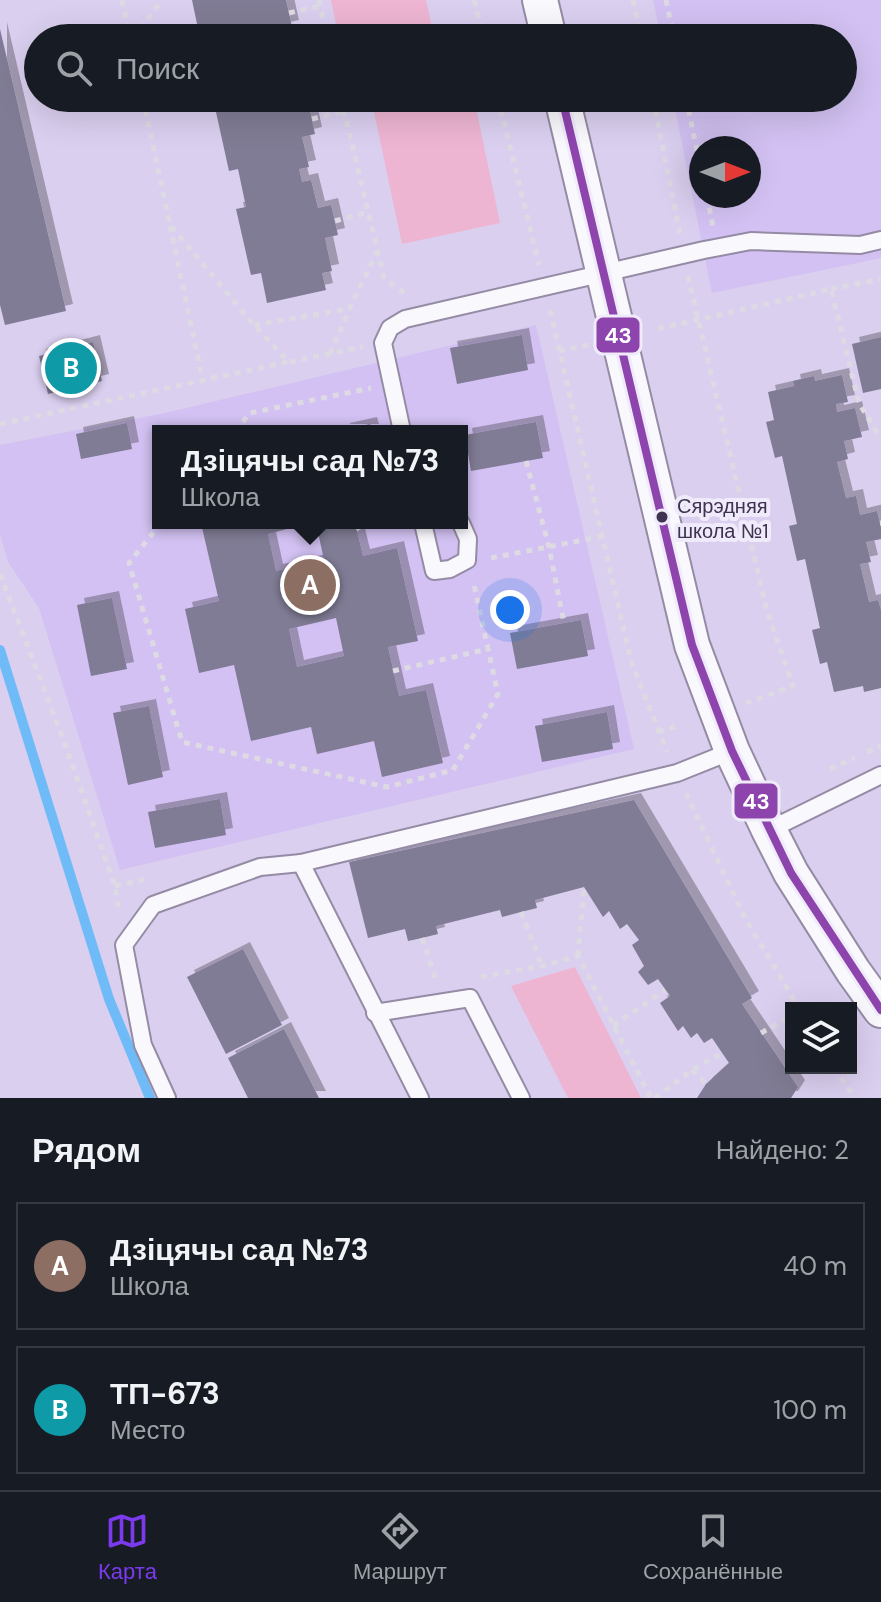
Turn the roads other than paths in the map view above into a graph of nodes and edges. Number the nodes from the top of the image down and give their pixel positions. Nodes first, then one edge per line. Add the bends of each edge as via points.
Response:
1 (540, 0) edge
2 (546, 24) edge
3 (565, 112) edge
4 (881, 240) edge
5 (603, 274) junction
6 (401, 425) edge
7 (424, 529) edge
8 (464, 529) edge
9 (732, 751) junction
10 (875, 778) edge
11 (881, 795) edge
12 (769, 830) junction
13 (301, 863) junction
14 (881, 1010) edge
15 (375, 1013) junction
16 (167, 1098) edge
17 (420, 1098) edge
18 (521, 1098) edge

1 - 2 street
3 - 5 street
4 - 5 lane via 860,245 751,241
5 - 6 lane via 405,319 390,328 383,343
5 - 9 street via 692,645
7 - 8 lane via 434,571 467,560
9 - 12 street
9 - 13 lane via 677,773
10 - 11 lane
10 - 12 lane
12 - 14 street via 791,873
13 - 15 lane
13 - 16 lane via 260,867 153,905 124,945 143,1045
15 - 17 lane
15 - 18 lane via 470,998

